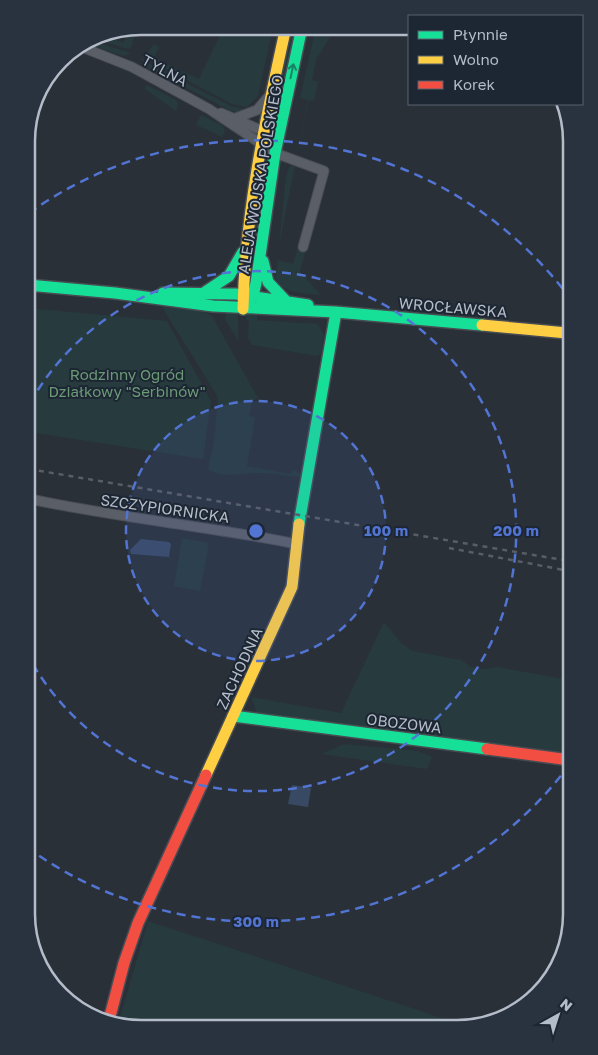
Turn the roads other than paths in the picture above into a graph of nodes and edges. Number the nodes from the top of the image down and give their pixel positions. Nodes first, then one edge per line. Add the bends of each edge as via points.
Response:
1 (284, 35) edge
2 (300, 35) edge
3 (87, 49) edge
4 (271, 94) junction
5 (209, 109) junction
6 (236, 118) junction
7 (263, 131) junction
8 (261, 144) junction
9 (275, 153) junction
10 (246, 244) junction
11 (303, 247) dead end
12 (262, 256) junction
13 (35, 287) edge
14 (205, 292) junction
15 (115, 294) junction
16 (248, 296) junction
17 (285, 300) junction
18 (243, 308) junction
19 (336, 312) junction
20 (563, 333) edge
21 (35, 500) edge
22 (297, 544) junction
23 (233, 716) junction
24 (563, 759) edge
25 (110, 1015) edge

1 - 4 street, ALEJA WOJSKA POLSKIEGO
9 -> 2 street, ALEJA WOJSKA POLSKIEGO
3 - 5 street, TYLNA via 132,67
4 - 6 street via 257,110
4 - 7 street, ALEJA WOJSKA POLSKIEGO
5 - 6 street, TYLNA
5 - 8 street, TYLNA
6 - 7 street, TYLNA
7 - 8 street, ALEJA WOJSKA POLSKIEGO
7 - 9 street
8 - 9 street, TYLNA
8 - 10 street, ALEJA WOJSKA POLSKIEGO
9 - 11 street, TYLNA via 324,171
9 - 12 street, ALEJA WOJSKA POLSKIEGO
10 - 14 street via 232,272
10 - 16 street, ALEJA WOJSKA POLSKIEGO
12 - 16 street, ALEJA WOJSKA POLSKIEGO
12 - 17 street via 268,282
13 - 15 street, WROCŁAWSKA
14 - 15 street, WROCŁAWSKA
14 - 16 street, WROCŁAWSKA
15 - 18 street, WROCŁAWSKA
16 - 17 street, WROCŁAWSKA
16 - 18 street
17 - 19 street, WROCŁAWSKA
18 - 19 street, WROCŁAWSKA
19 - 20 street, WROCŁAWSKA
19 - 22 street, ZACHODNIA
21 - 22 street, SZCZYPIORNICKA
22 - 23 street, ZACHODNIA via 289,596
23 - 24 street, OBOZOWA
23 - 25 street, ZACHODNIA via 138,922

